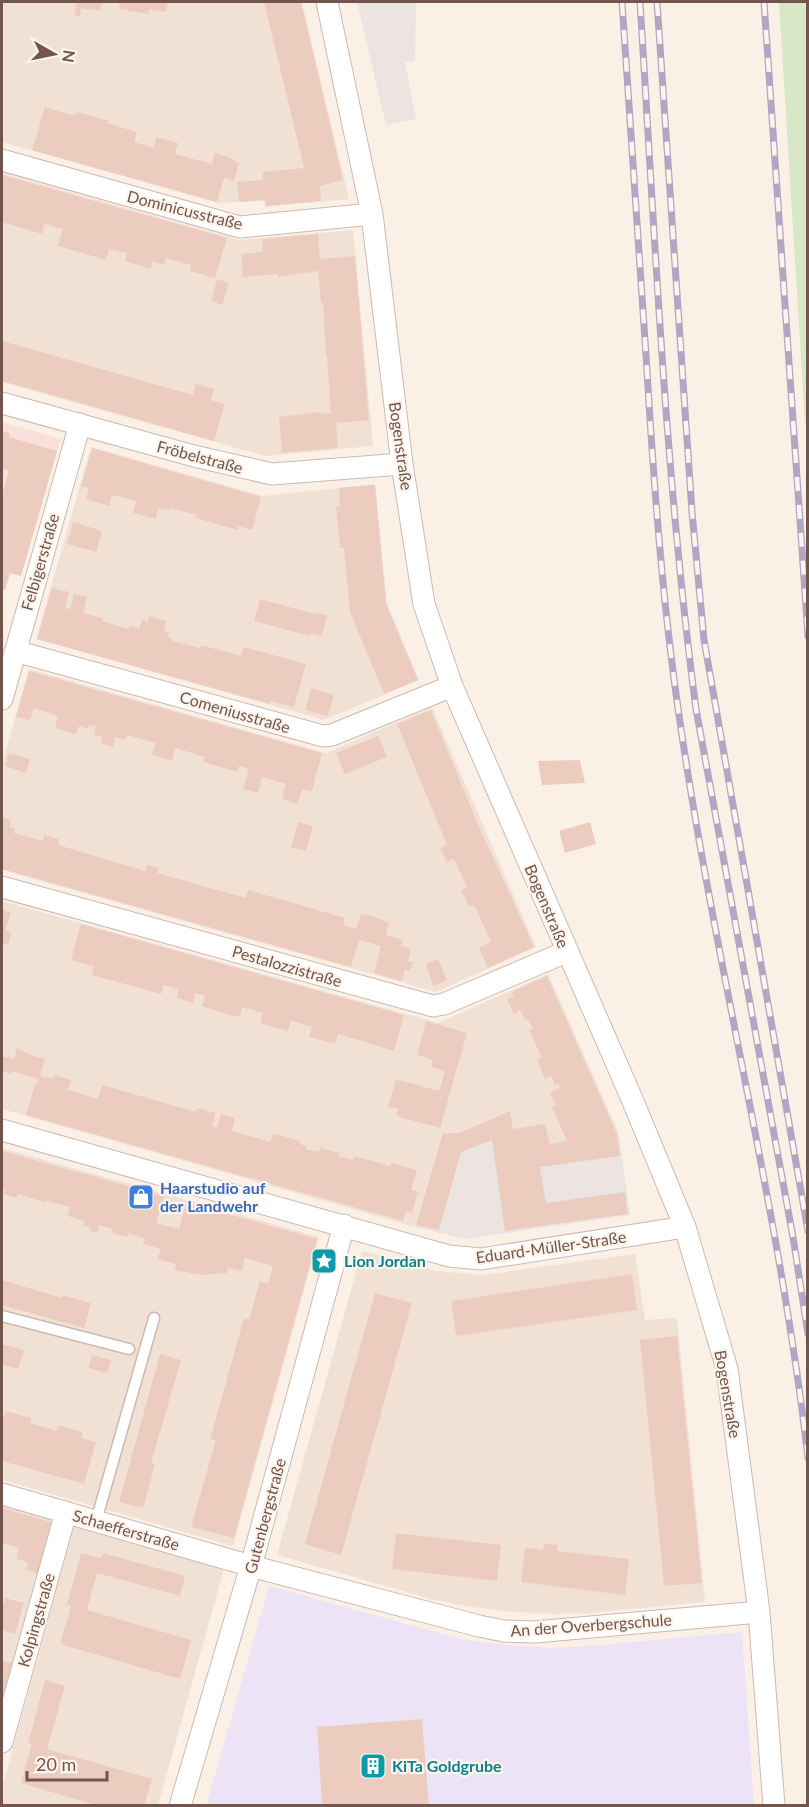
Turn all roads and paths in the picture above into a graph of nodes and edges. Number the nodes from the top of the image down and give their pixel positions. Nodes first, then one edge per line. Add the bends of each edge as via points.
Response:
1 (327, 2) edge
2 (2, 160) edge
3 (372, 214) junction
4 (2, 403) edge
5 (80, 424) junction
6 (402, 464) junction
7 (15, 651) junction
8 (452, 686) junction
9 (2, 699) edge
10 (2, 887) edge
11 (566, 952) junction
12 (2, 1130) edge
13 (344, 1225) junction
14 (685, 1227) junction
15 (2, 1316) edge
16 (154, 1318) dead end
17 (129, 1349) dead end
18 (2, 1494) edge
19 (66, 1512) junction
20 (96, 1521) junction
21 (251, 1566) junction
22 (759, 1612) junction
23 (3, 1732) edge
24 (180, 1806) edge
25 (774, 1806) edge

1 - 3 street, Bogenstraße
2 - 3 street, Dominicusstraße via 240,226
3 - 6 street, Bogenstraße
4 - 5 street, Fröbelstraße
5 - 6 street, Fröbelstraße via 272,474
5 - 7 street, Felbigerstraße
6 - 8 street, Bogenstraße via 426,611
7 - 8 street, Comeniusstraße via 323,736
7 - 9 street, Felbigerstraße
8 - 11 street, Bogenstraße
10 - 11 street, Pestalozzistraße via 433,1006
11 - 14 street, Bogenstraße
12 - 13 street, Eduard-Müller-Straße
13 - 14 street, Eduard-Müller-Straße via 449,1256 481,1259
13 - 21 street, Gutenbergstraße
14 - 22 street, Bogenstraße via 727,1369
15 - 17 lane
16 - 20 lane
18 - 19 street, Schaefferstraße
19 - 20 street, Schaefferstraße
19 - 23 street, Kolpingstraße
20 - 21 street, Schaefferstraße
21 - 22 street, An der Overbergschule via 504,1631 535,1632
21 - 24 street, Gutenbergstraße
22 - 25 street, Bogenstraße

